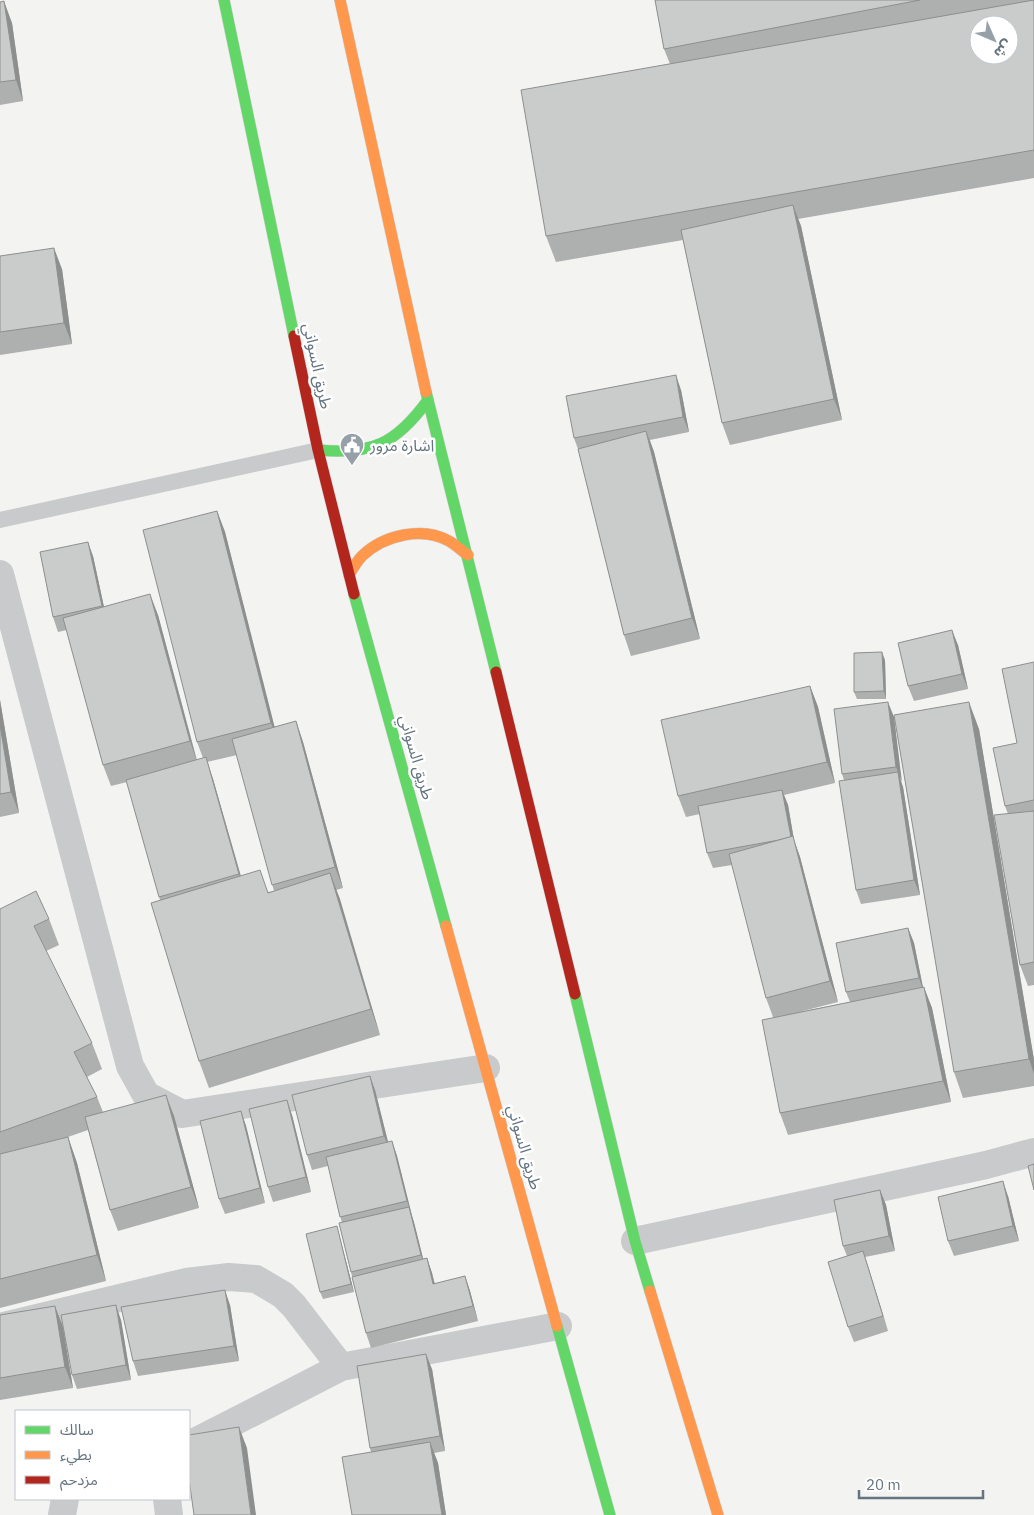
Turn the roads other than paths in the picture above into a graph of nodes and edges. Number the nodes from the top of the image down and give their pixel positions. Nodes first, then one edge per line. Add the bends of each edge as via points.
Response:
1 (224, 0) edge
2 (340, 0) edge
3 (428, 400) junction
4 (318, 450) junction
5 (0, 520) edge
6 (468, 555) junction
7 (0, 574) edge
8 (349, 576) junction
9 (486, 1068) junction
10 (1034, 1152) edge
11 (635, 1241) junction
12 (558, 1326) junction
13 (0, 1327) edge
14 (341, 1367) junction
15 (190, 1444) edge
16 (65, 1500) edge
17 (167, 1500) edge
18 (62, 1515) edge
19 (169, 1515) edge
20 (610, 1515) edge
21 (718, 1515) edge

1 - 4 highway, طريق السواني
2 - 3 highway
3 - 4 highway via 416,419 382,445 361,452
3 - 6 highway
4 - 5 lane
4 - 8 highway, طريق السواني
6 - 8 highway via 449,542 427,534 403,534 381,542 362,556
6 - 11 highway
7 - 9 street via 130,1066 146,1095 182,1114
8 - 9 highway, طريق السواني
9 - 12 highway, طريق السواني
10 - 11 street
11 - 21 highway
12 - 14 street
12 - 20 highway, طريق السواني
13 - 14 street via 186,1282 229,1277 256,1278 294,1306
14 - 15 street
16 - 18 street
17 - 19 street

